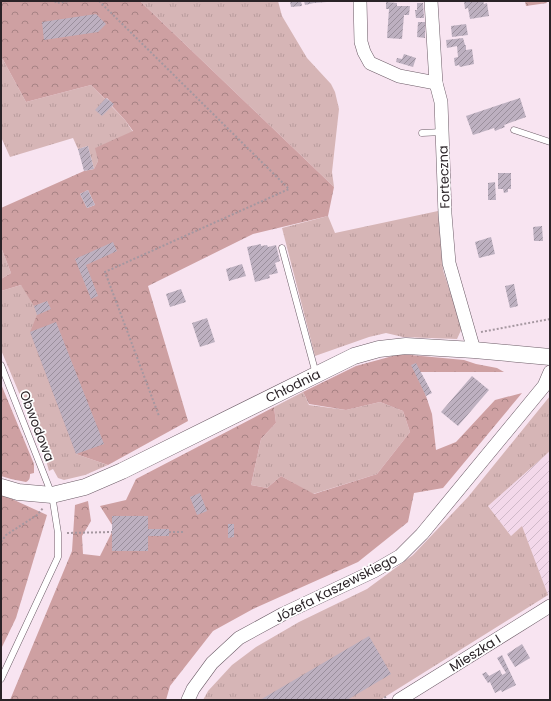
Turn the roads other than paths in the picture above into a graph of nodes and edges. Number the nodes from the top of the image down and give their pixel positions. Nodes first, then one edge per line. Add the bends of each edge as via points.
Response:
1 (360, 1) edge
2 (431, 1) edge
3 (436, 83) junction
4 (514, 130) dead end
5 (442, 132) junction
6 (422, 133) dead end
7 (550, 142) edge
8 (282, 248) dead end
9 (472, 343) junction
10 (550, 357) edge
11 (1, 365) edge
12 (550, 372) edge
13 (316, 374) junction
14 (1, 487) edge
15 (48, 501) junction
16 (550, 606) edge
17 (1, 679) edge
18 (188, 700) edge
19 (399, 700) edge

1 - 3 street via 361,42 370,63 399,76
2 - 3 street, Forteczna
3 - 5 street, Forteczna via 441,102
4 - 7 lane
5 - 6 lane
5 - 9 street, Forteczna via 449,263
8 - 13 lane
9 - 10 street, Chłodnia
9 - 13 street, Chłodnia via 379,349 354,356
11 - 15 lane, Obwodowa
12 - 18 street, Józefa Kaszewskiego via 544,386 422,534 400,556 239,638 212,663
13 - 15 street, Chłodnia via 122,471
14 - 15 street, Chłodnia
15 - 17 lane, Obwodowa via 58,533 58,557
16 - 19 street, Mieszka I

